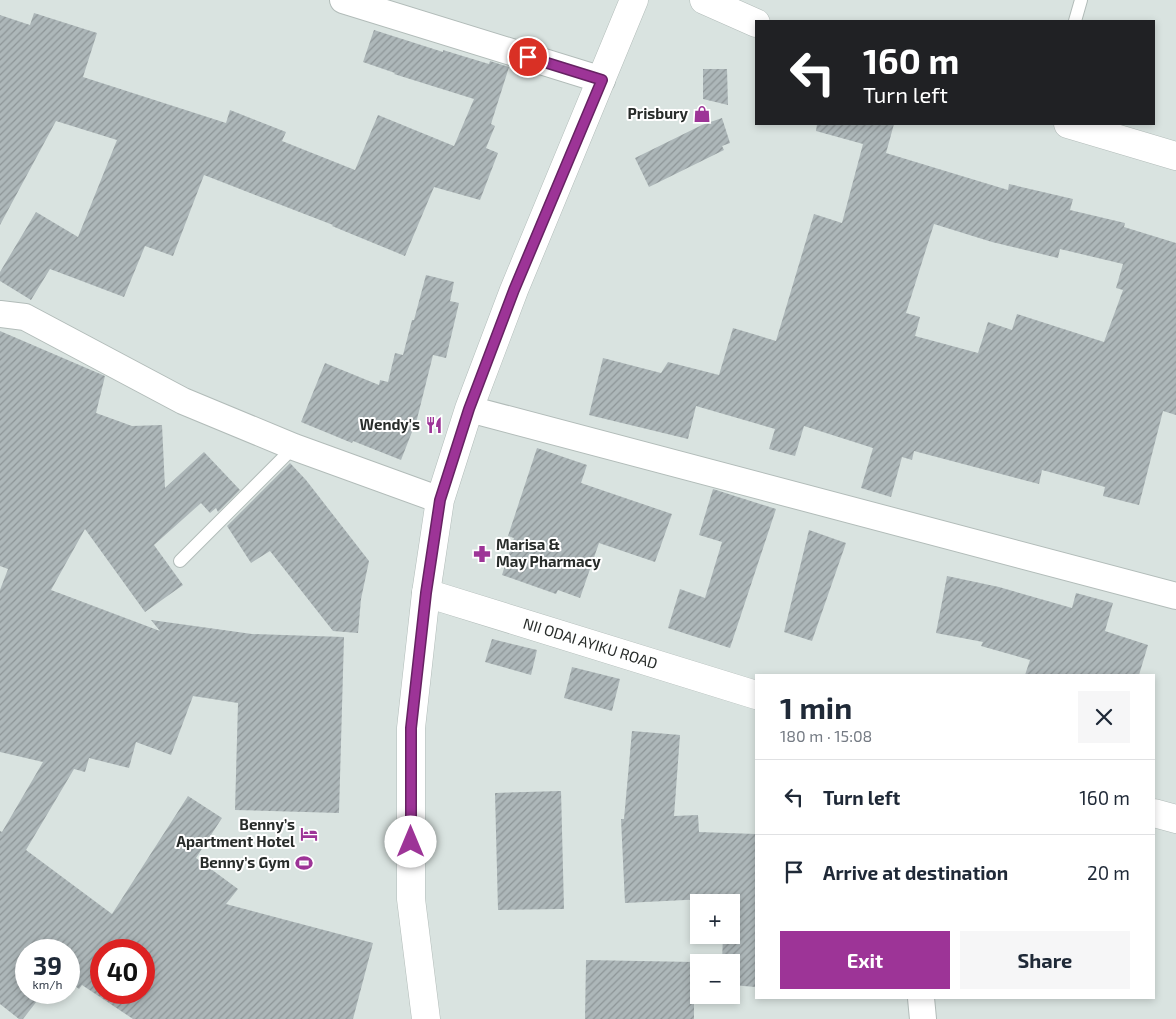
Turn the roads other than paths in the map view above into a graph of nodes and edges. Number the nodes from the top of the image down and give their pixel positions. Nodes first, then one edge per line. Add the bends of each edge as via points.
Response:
1 (344, 0) edge
2 (634, 0) edge
3 (704, 0) edge
4 (1081, 0) edge
5 (1075, 20) edge
6 (755, 23) edge
7 (602, 80) junction
8 (1071, 125) edge
9 (1176, 156) edge
10 (0, 314) edge
11 (469, 409) junction
12 (294, 447) junction
13 (440, 500) junction
14 (180, 561) dead end
15 (426, 593) junction
16 (1176, 596) edge
17 (755, 695) edge
18 (1155, 813) edge
19 (1176, 819) edge
20 (921, 999) edge
21 (426, 1019) edge
22 (923, 1019) edge

1 - 7 street
2 - 7 street
3 - 6 street
4 - 5 lane
7 - 11 street via 514,290
8 - 9 street
10 - 12 street via 26,317 183,401
11 - 13 street
11 - 16 street
12 - 13 street
12 - 14 lane
13 - 15 street
15 - 17 street, NII ODAI AYIKU ROAD
15 - 21 street via 411,728 412,899
18 - 19 street
20 - 22 street

